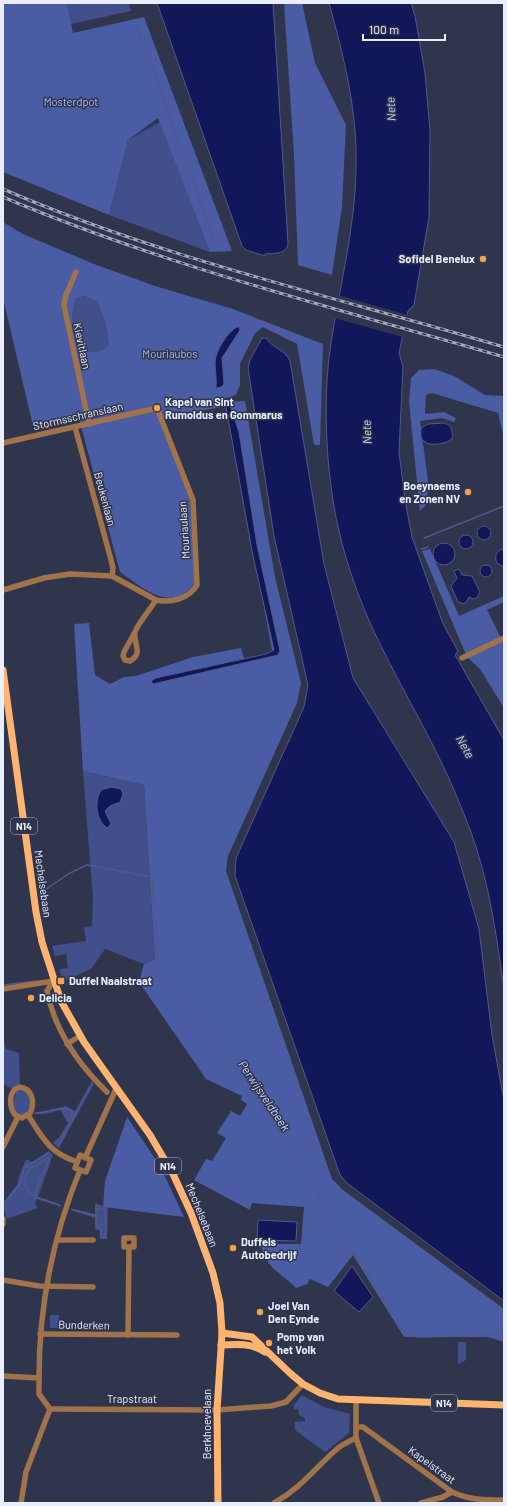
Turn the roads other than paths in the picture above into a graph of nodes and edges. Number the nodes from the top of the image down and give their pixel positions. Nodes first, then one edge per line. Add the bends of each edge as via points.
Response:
1 (76, 272) dead end
2 (157, 408) joint
3 (89, 424) junction
4 (75, 427) junction
5 (3, 443) edge
6 (113, 568) junction
7 (112, 576) junction
8 (121, 579) junction
9 (3, 590) edge
10 (156, 600) junction
11 (135, 632) dead end
12 (504, 638) edge
13 (462, 658) dead end
14 (3, 670) edge
15 (53, 980) junction
16 (3, 989) edge
17 (80, 1036) junction
18 (67, 1044) junction
19 (116, 1089) junction
20 (107, 1092) dead end
21 (28, 1116) junction
22 (18, 1117) junction
23 (3, 1147) edge
24 (85, 1158) junction
25 (77, 1162) junction
26 (80, 1170) junction
27 (3, 1219) edge
28 (3, 1224) edge
29 (56, 1240) junction
30 (93, 1240) dead end
31 (129, 1247) dead end
32 (3, 1280) edge
33 (46, 1287) junction
34 (93, 1287) dead end
35 (222, 1333) junction
36 (40, 1334) junction
37 (128, 1335) junction
38 (177, 1335) dead end
39 (221, 1345) junction
40 (271, 1356) junction
41 (3, 1376) edge
42 (38, 1378) junction
43 (303, 1384) junction
44 (356, 1401) junction
45 (504, 1405) edge
46 (50, 1409) junction
47 (217, 1410) junction
48 (356, 1427) junction
49 (356, 1438) junction
50 (452, 1492) junction
51 (504, 1500) edge
52 (21, 1503) edge
53 (218, 1503) edge
54 (274, 1503) edge
55 (380, 1503) edge
56 (421, 1503) edge

1 - 3 street, Kievitlaan via 64,305
2 - 3 street, Stormsschranslaan
2 - 10 street, Mouriaulaan via 193,500 197,585 193,592 178,599 165,602
3 - 4 street, Stormsschranslaan
4 - 5 street, Stormsschranslaan
4 - 6 street, Beukenlaan
6 - 7 street, Beukenlaan
6 - 8 street
7 - 8 street
7 - 9 street via 70,574 44,578
8 - 10 street
10 - 11 street
12 - 13 street
14 - 15 main road, Mechelsebaan / N14 via 36,912
15 - 16 street
15 - 17 main road, Mechelsebaan / N14
15 - 18 street, Mechelsebaan via 47,991
17 - 18 street
17 - 19 main road, Mechelsebaan / N14
18 - 20 street, Mechelsebaan via 86,1070
19 - 24 street
19 - 35 main road, Mechelsebaan / N14 via 150,1135 183,1193 213,1273 220,1303
21 - 22 street
21 - 22 street via 32,1107 31,1095 27,1089 19,1087 13,1092 10,1102 13,1112
21 - 25 street via 49,1147
22 - 23 street
24 - 25 street via 80,1155
24 - 26 street via 91,1160 86,1172
25 - 26 street via 75,1168
26 - 29 street
27 - 28 street
29 - 30 street
29 - 33 street
31 - 37 street
32 - 33 street
33 - 34 street
33 - 36 street
35 - 39 main road, Mechelsebaan / N14
35 - 40 main road, N14 via 252,1337 259,1341
36 - 37 street, Bunderken
36 - 42 street
37 - 38 street, Bunderken
39 - 40 main road, N14 via 254,1346
39 - 47 main road, Berkhoevelaan
40 - 43 main road, N14
41 - 42 street
42 - 46 street via 39,1394
43 - 44 main road, N14 via 338,1399
43 - 47 street, Trapstraat via 286,1402 271,1406
44 - 45 main road, N14
44 - 48 street
46 - 47 street, Trapstraat
46 - 52 street via 26,1472
47 - 53 main road, Berkhoevelaan
48 - 49 street
48 - 50 street, Kapelstraat via 363,1427
49 - 54 street via 338,1448 306,1481
49 - 55 street
50 - 51 street, Kapelstraat via 463,1498
50 - 56 street

